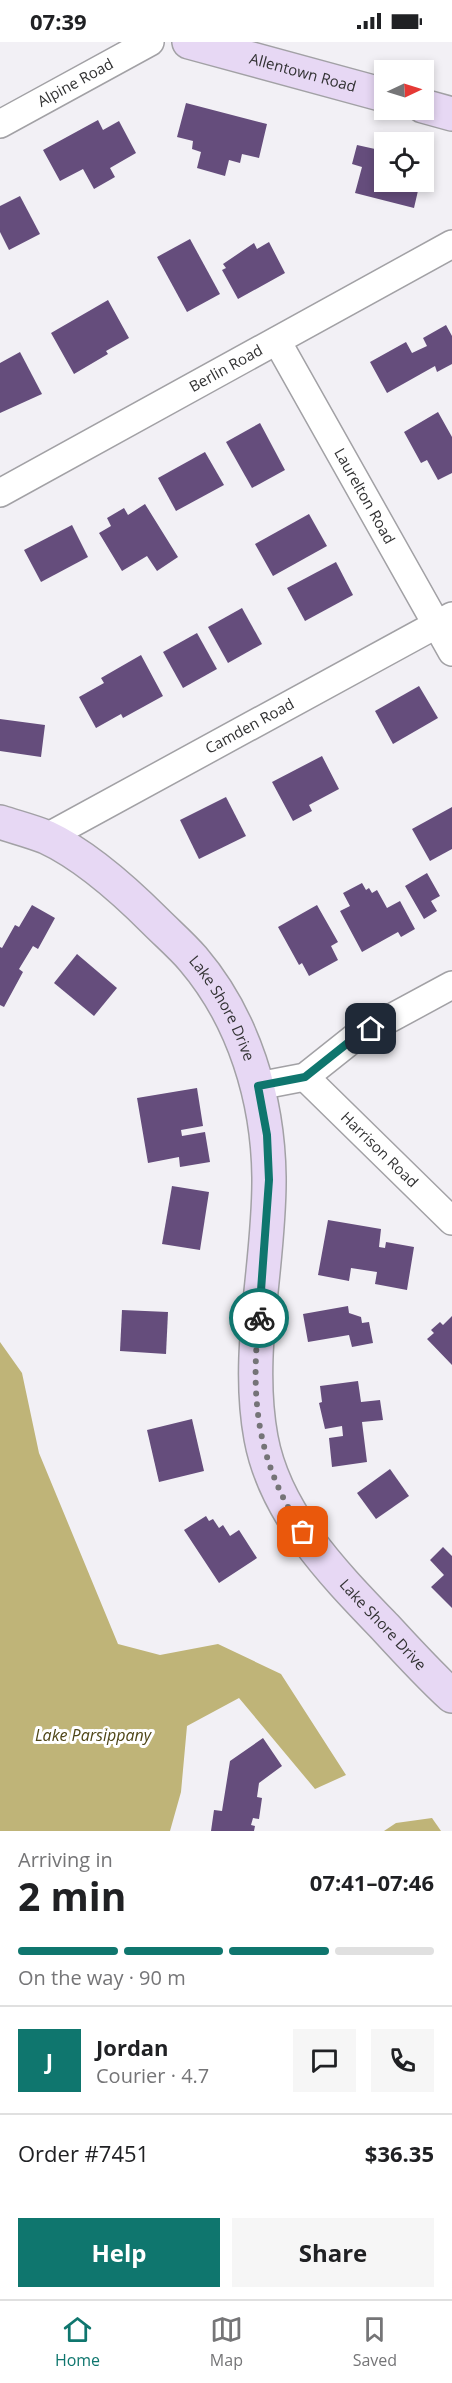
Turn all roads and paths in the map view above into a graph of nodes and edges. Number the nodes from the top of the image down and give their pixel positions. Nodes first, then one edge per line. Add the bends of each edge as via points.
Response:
1 (150, 42) edge
2 (189, 42) edge
3 (374, 92) edge
4 (434, 109) edge
5 (452, 114) edge
6 (0, 124) edge
7 (452, 244) edge
8 (277, 341) junction
9 (0, 493) edge
10 (444, 620) edge
11 (452, 652) edge
12 (0, 822) edge
13 (47, 837) junction
14 (452, 985) edge
15 (305, 1077) junction
16 (258, 1086) junction
17 (452, 1221) edge
18 (449, 1687) edge

1 - 6 street, Alpine Road
2 - 3 street, Allentown Road
4 - 5 street
7 - 8 street, Berlin Road
8 - 9 street, Berlin Road
8 - 10 street, Laurelton Road
10 - 11 street, Laurelton Road
10 - 13 street, Camden Road
12 - 13 street, Lake Shore Drive
13 - 16 street, Lake Shore Drive via 130,896 194,960 227,1008
14 - 15 street via 354,1038
15 - 16 street
15 - 17 street, Harrison Road
16 - 18 street, Lake Shore Drive via 267,1135 269,1180 256,1345 255,1389 261,1440 276,1485 312,1546 338,1578

